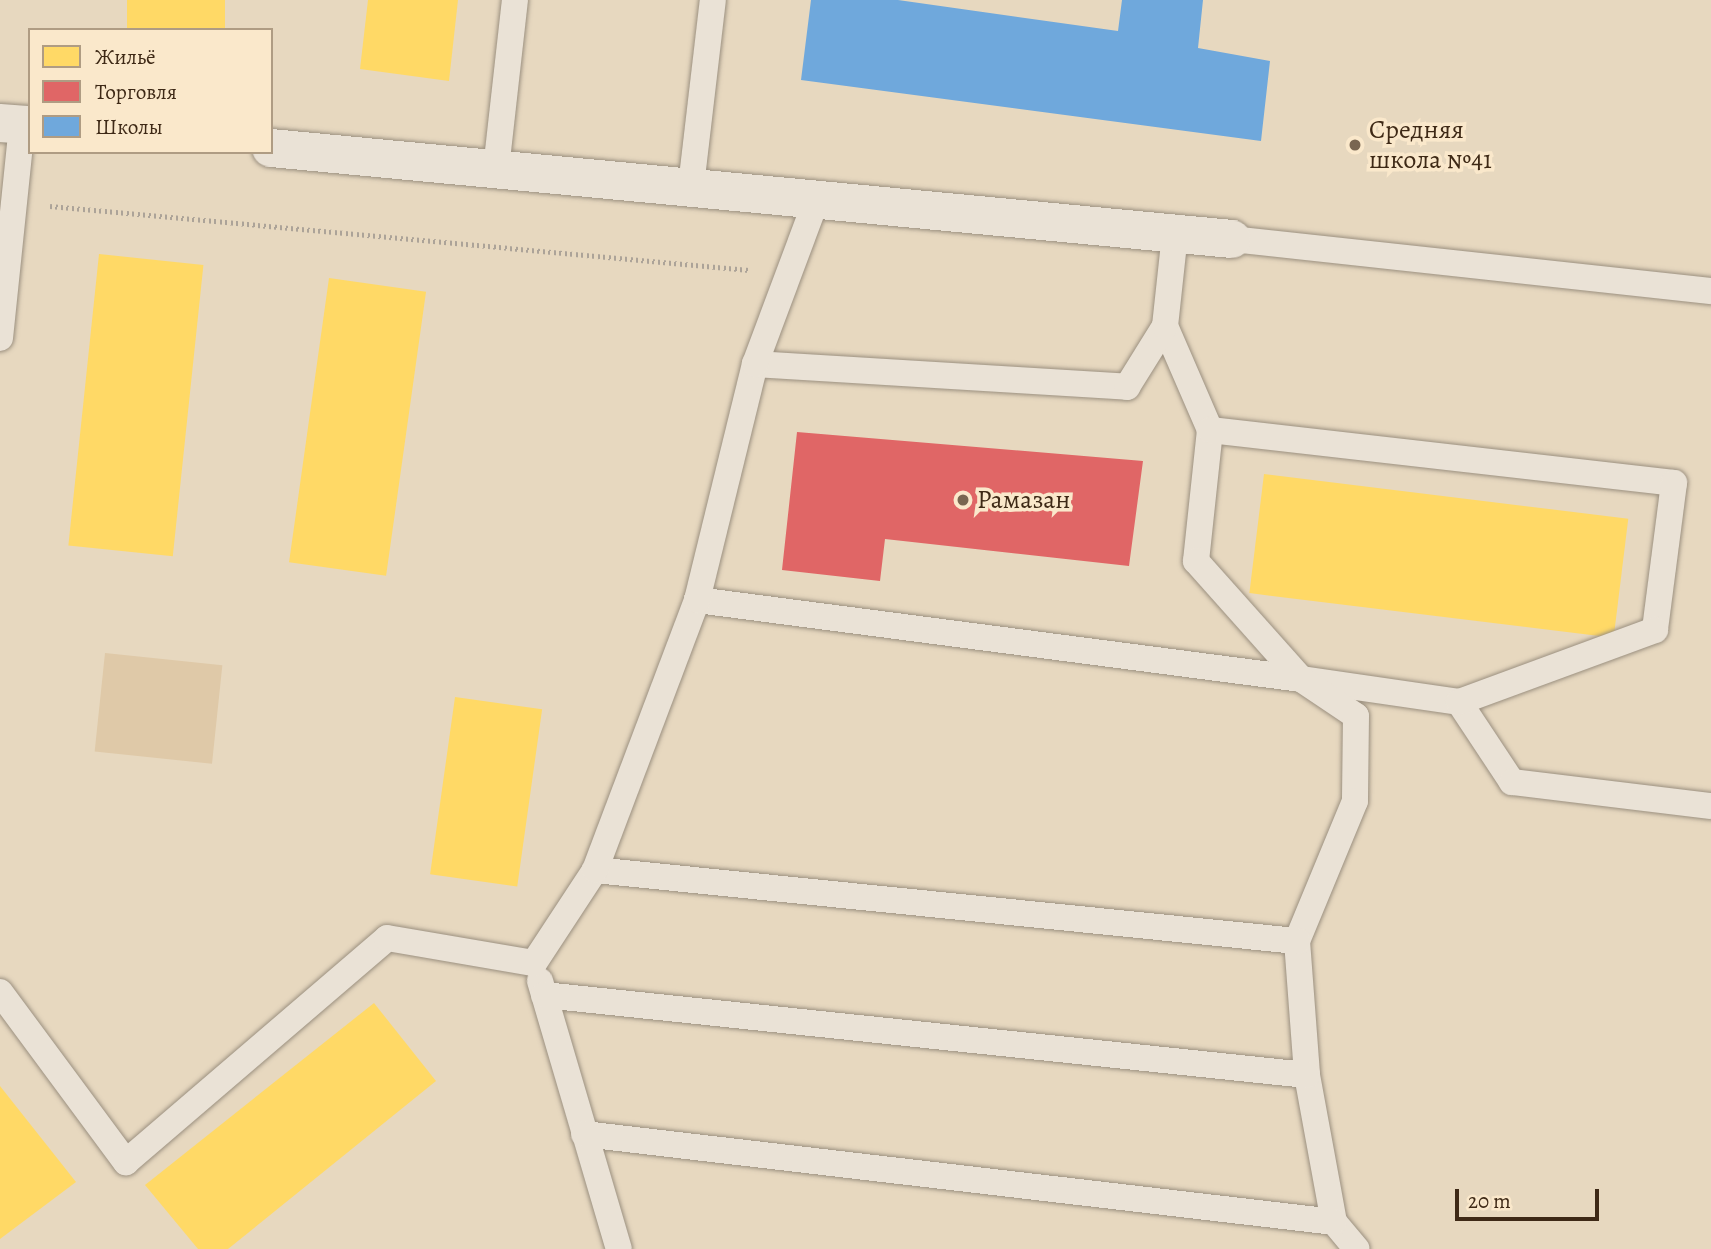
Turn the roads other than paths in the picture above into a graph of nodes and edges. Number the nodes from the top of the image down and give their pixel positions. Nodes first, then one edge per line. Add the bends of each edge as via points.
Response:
1 (515, 0) edge
2 (713, 0) edge
3 (17, 124) edge
4 (273, 148) edge
5 (496, 169) junction
6 (691, 186) junction
7 (817, 198) junction
8 (1175, 234) junction
9 (1233, 239) joint
10 (1711, 291) edge
11 (1166, 326) junction
12 (0, 338) edge
13 (755, 364) junction
14 (1210, 430) junction
15 (697, 600) junction
16 (1301, 679) junction
17 (1458, 702) junction
18 (1711, 806) edge
19 (595, 870) junction
20 (1297, 941) junction
21 (534, 962) junction
22 (0, 992) edge
23 (544, 995) junction
24 (1307, 1075) junction
25 (584, 1133) junction
26 (1334, 1222) junction
27 (619, 1249) edge
28 (1357, 1249) edge

1 - 5 lane
2 - 6 lane
3 - 12 lane
4 - 5 street
5 - 6 street
6 - 7 street
7 - 8 street
7 - 13 lane
8 - 9 street
8 - 11 lane
9 - 10 lane
11 - 13 lane via 1127,387
11 - 14 lane
13 - 15 lane
14 - 16 lane via 1196,561
14 - 17 lane via 1674,483 1655,630
15 - 16 lane
15 - 19 lane
16 - 17 lane
16 - 20 lane via 1356,716 1355,800
17 - 18 lane via 1512,782
19 - 20 lane
19 - 21 lane
20 - 24 lane
21 - 22 lane via 387,938 126,1162
21 - 23 lane
23 - 24 lane
23 - 25 lane
24 - 26 lane
25 - 26 lane
25 - 27 lane
26 - 28 lane

